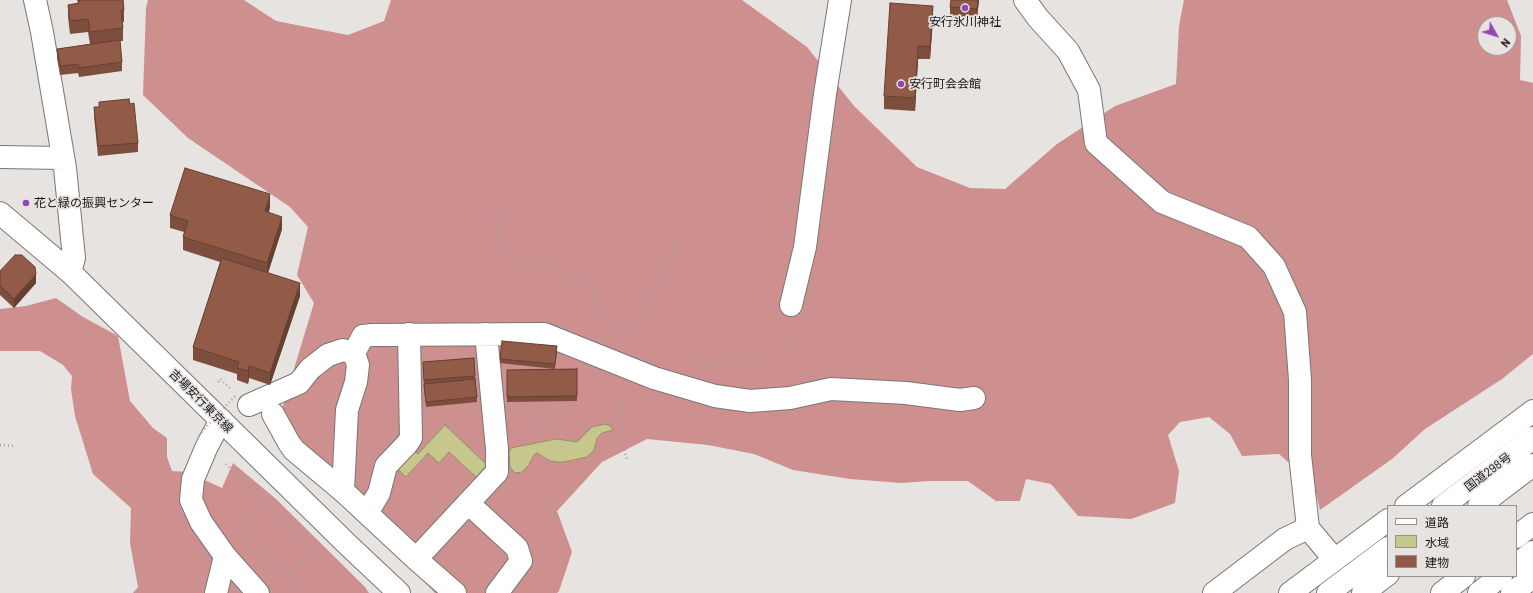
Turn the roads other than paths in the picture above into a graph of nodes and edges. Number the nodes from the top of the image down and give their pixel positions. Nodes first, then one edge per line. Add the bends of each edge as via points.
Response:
1 (35, 0) edge
2 (840, 0) edge
3 (1025, 0) edge
4 (0, 157) edge
5 (63, 158) junction
6 (0, 213) edge
7 (70, 272) junction
8 (791, 305) road end
9 (409, 334) junction
10 (486, 334) junction
11 (354, 353) junction
12 (974, 398) dead end
13 (243, 399) road end
14 (1533, 411) edge
15 (273, 414) dead end
16 (221, 420) junction
17 (1533, 438) edge
18 (1533, 465) edge
19 (343, 491) junction
20 (468, 503) junction
21 (1407, 505) edge
22 (1444, 505) edge
23 (1480, 505) edge
24 (366, 513) junction
25 (1387, 521) edge
26 (1533, 524) edge
27 (1308, 528) junction
28 (1517, 536) edge
29 (1387, 549) edge
30 (1533, 552) edge
31 (1329, 553) dead end
32 (225, 556) junction
33 (416, 559) junction
34 (1517, 564) edge
35 (1387, 575) edge
36 (1463, 577) edge
37 (1500, 577) edge
38 (1533, 577) edge
39 (216, 593) edge
40 (258, 593) edge
41 (400, 593) edge
42 (455, 593) edge
43 (497, 593) edge
44 (1214, 593) edge
45 (1290, 593) edge
46 (1328, 593) edge
47 (1363, 593) edge
48 (1442, 593) edge
49 (1479, 593) edge
50 (1512, 593) edge

1 - 5 main road
2 - 8 main road via 805,247
3 - 27 main road via 1068,51 1089,90 1096,142 1162,202 1248,237 1274,266 1295,312 1300,380 1300,454
4 - 5 main road
5 - 7 main road via 74,258
6 - 7 main road, 吉場安行東京線
7 - 16 main road, 吉場安行東京線
9 - 10 main road
9 - 11 main road via 363,336
9 - 24 main road via 411,438 386,466 379,493
10 - 12 main road via 544,334 623,360 654,378 708,393 750,401 790,398 830,389 906,393 960,400
10 - 20 main road via 497,472
11 - 13 main road via 343,350 328,355 310,369 299,383
11 - 19 main road via 358,365 356,382 347,410
14 - 21 main road
15 - 19 main road via 294,450
16 - 32 main road via 203,440 193,479 191,500 201,522
16 - 41 main road, 吉場安行東京線
17 - 22 main road, 国道298号
18 - 23 main road
19 - 24 main road
20 - 33 main road
20 - 43 main road via 517,548 521,561
24 - 33 main road
25 - 45 main road
26 - 28 main road
27 - 31 main road
27 - 44 main road via 1285,539
29 - 46 main road
30 - 34 main road
32 - 39 main road
32 - 40 main road
33 - 42 main road
35 - 47 main road
36 - 48 main road
37 - 49 main road
38 - 50 main road

